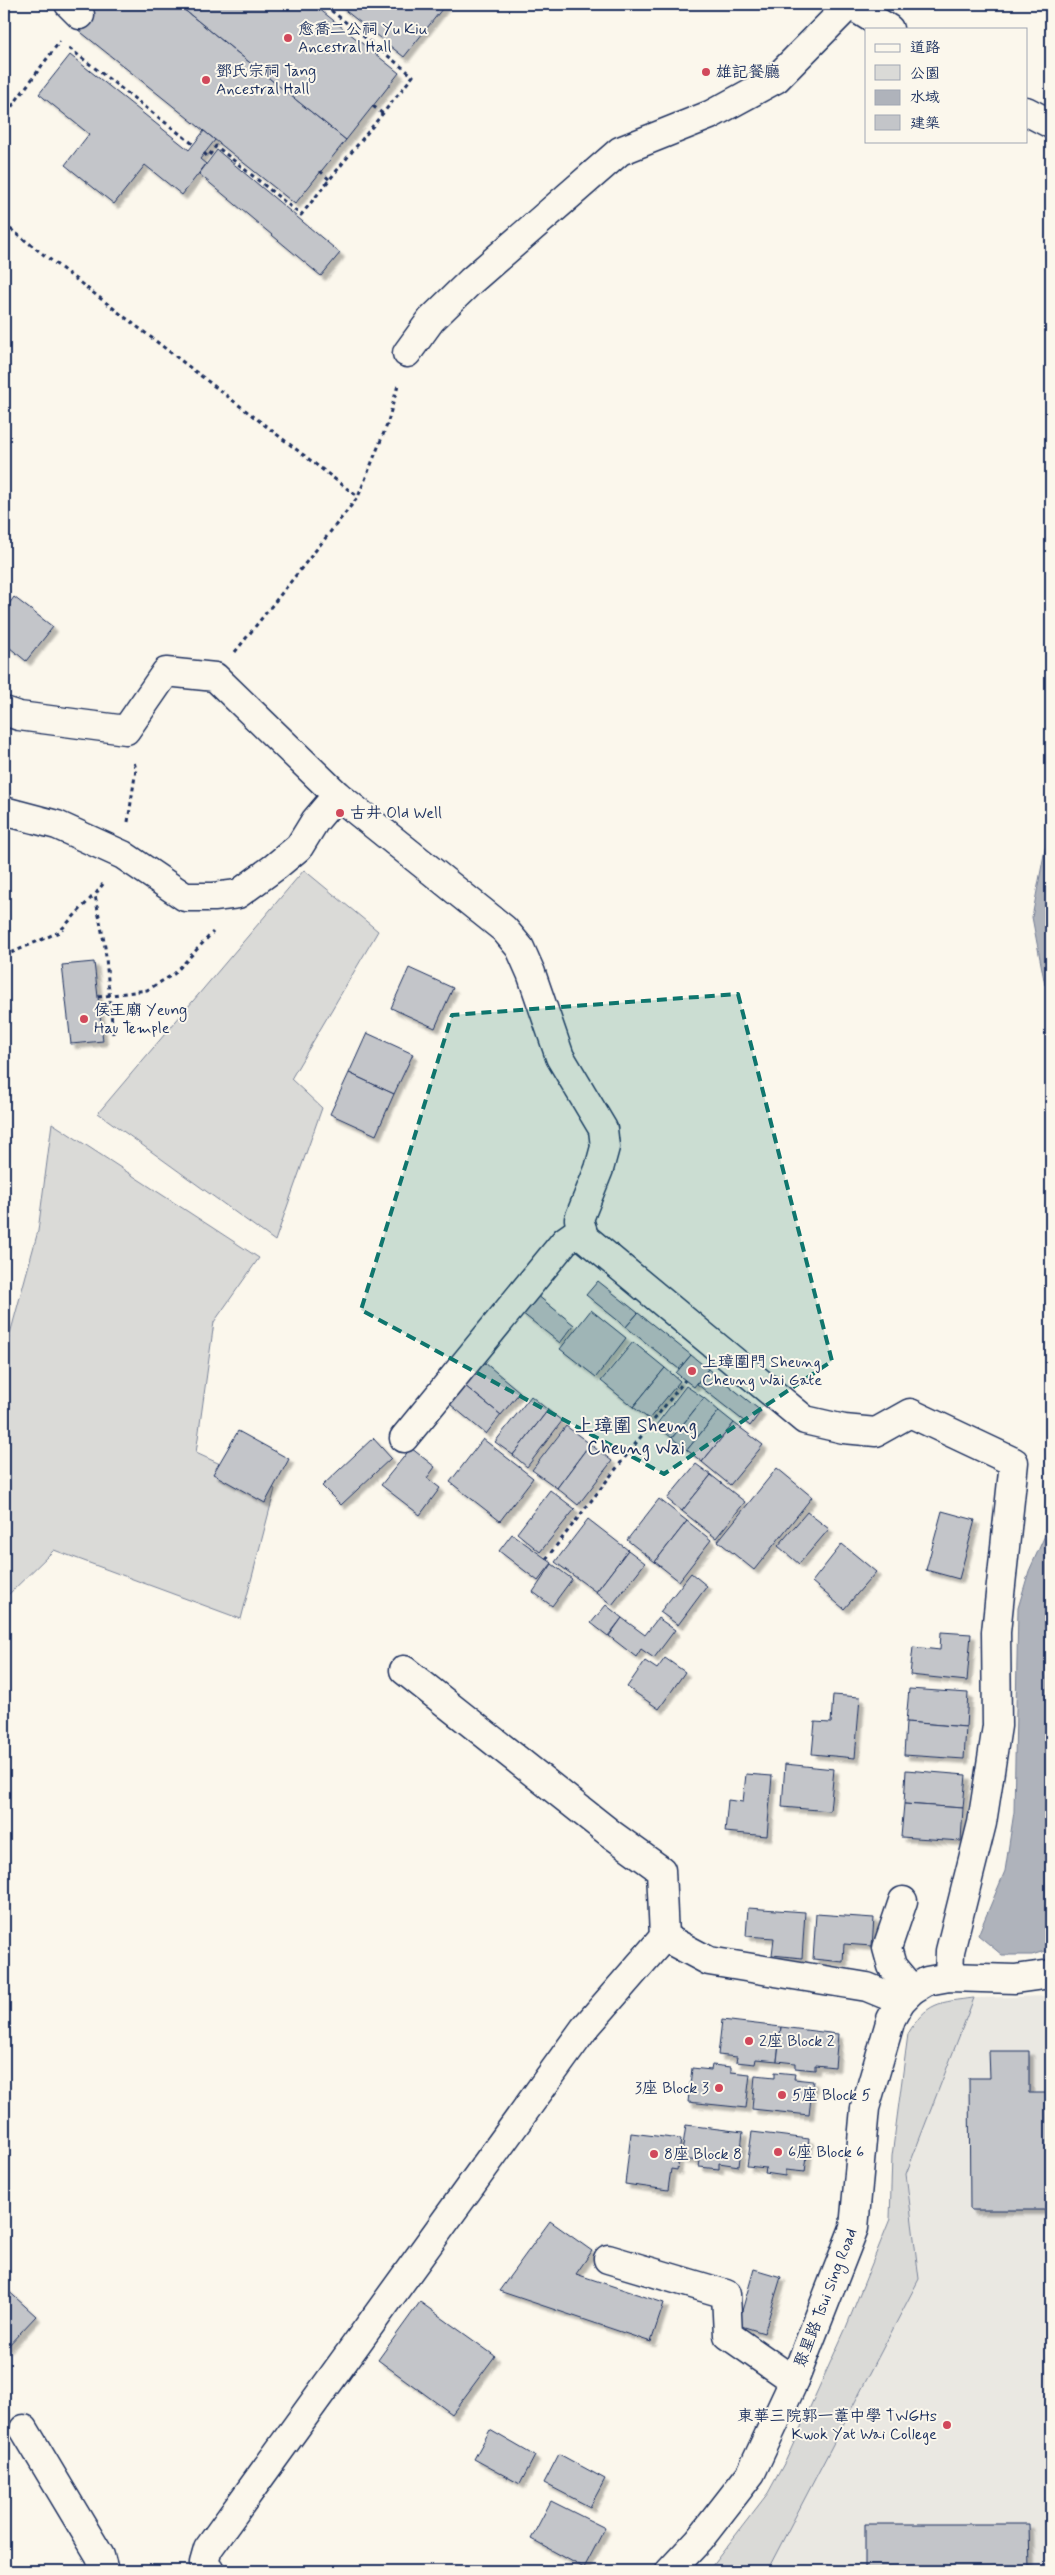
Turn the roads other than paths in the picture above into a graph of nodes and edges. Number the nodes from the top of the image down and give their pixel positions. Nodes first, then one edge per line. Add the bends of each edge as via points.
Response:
1 (850, 4) edge
2 (888, 28) edge
3 (1028, 112) edge
4 (1051, 124) edge
5 (407, 354) road end
6 (4, 711) edge
7 (337, 795) junction
8 (4, 811) edge
9 (582, 1229) junction
10 (404, 1438) dead end
11 (404, 1670) dead end
12 (903, 1901) dead end
13 (664, 1937) junction
14 (1051, 1974) edge
15 (949, 1977) junction
16 (907, 1996) junction
17 (608, 2259) dead end
18 (794, 2381) junction
19 (24, 2429) dead end
20 (104, 2571) edge
21 (210, 2571) edge
22 (670, 2571) edge

1 - 2 street
1 - 5 street via 776,78 710,115 620,151 466,285 431,320
3 - 4 street
6 - 7 street via 19,716 126,730 166,672 215,677
7 - 8 street via 299,847 238,894 214,897 185,897 123,855 57,825
7 - 9 street via 504,929 520,948 560,1057 603,1129 605,1147 579,1219
9 - 10 street via 565,1241
9 - 15 street via 584,1237 805,1420 876,1432 910,1413 1014,1462 996,1632 997,1726 982,1823 950,1951
11 - 13 street via 661,1870
12 - 16 street via 887,1948
13 - 16 street via 709,1960
13 - 21 street via 584,2029 208,2549 204,2563
14 - 15 street via 1015,1979
15 - 16 street via 927,1981
16 - 18 street, 聚星路 Tsui Sing Road via 891,2018 865,2108 854,2228
17 - 18 street via 726,2294 728,2334
18 - 22 street, 聚星路 Tsui Sing Road via 751,2473 699,2540
19 - 20 street via 100,2556

